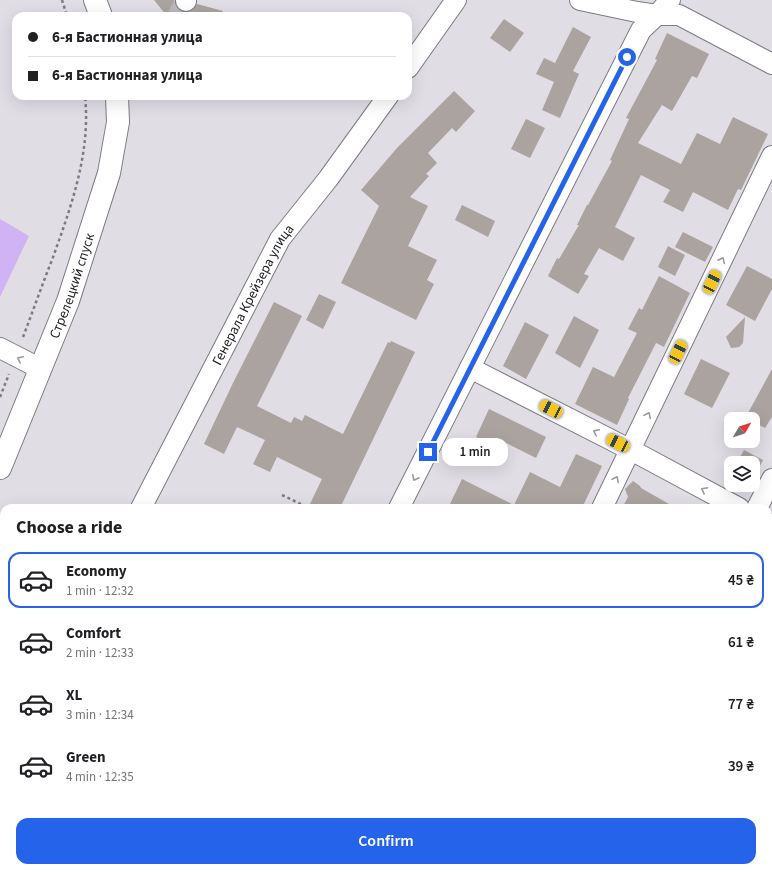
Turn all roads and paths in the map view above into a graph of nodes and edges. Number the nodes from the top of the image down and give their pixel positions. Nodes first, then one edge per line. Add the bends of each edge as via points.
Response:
1 (62, 0) edge
2 (456, 0) edge
3 (585, 0) edge
4 (664, 7) edge
5 (66, 12) edge
6 (412, 62) edge
7 (772, 64) edge
8 (85, 100) edge
9 (117, 100) edge
10 (385, 100) edge
11 (772, 156) edge
12 (8, 352) edge
13 (470, 368) junction
14 (41, 369) junction
15 (0, 397) edge
16 (631, 450) junction
17 (0, 468) edge
18 (772, 479) edge
19 (282, 495) dead end
20 (143, 504) edge
21 (301, 504) edge
22 (402, 504) edge
23 (604, 504) edge
24 (732, 504) edge
25 (759, 504) edge

1 - 5 path
2 - 6 street
3 - 4 street via 636,12
4 - 7 street
4 - 13 street via 641,30
8 - 12 path via 87,115 83,156 75,192 57,245
9 - 14 main road, Стрелецкий спуск via 118,122 109,173 68,300
10 - 20 street, Генерала Крейзера улица via 328,179 280,238
16 -> 11 street
14 -> 12 street
12 - 15 path
16 -> 13 street
13 -> 22 street
14 - 17 main road, Стрелецкий спуск
23 -> 16 street
24 -> 16 street
18 - 25 street
19 - 21 path

